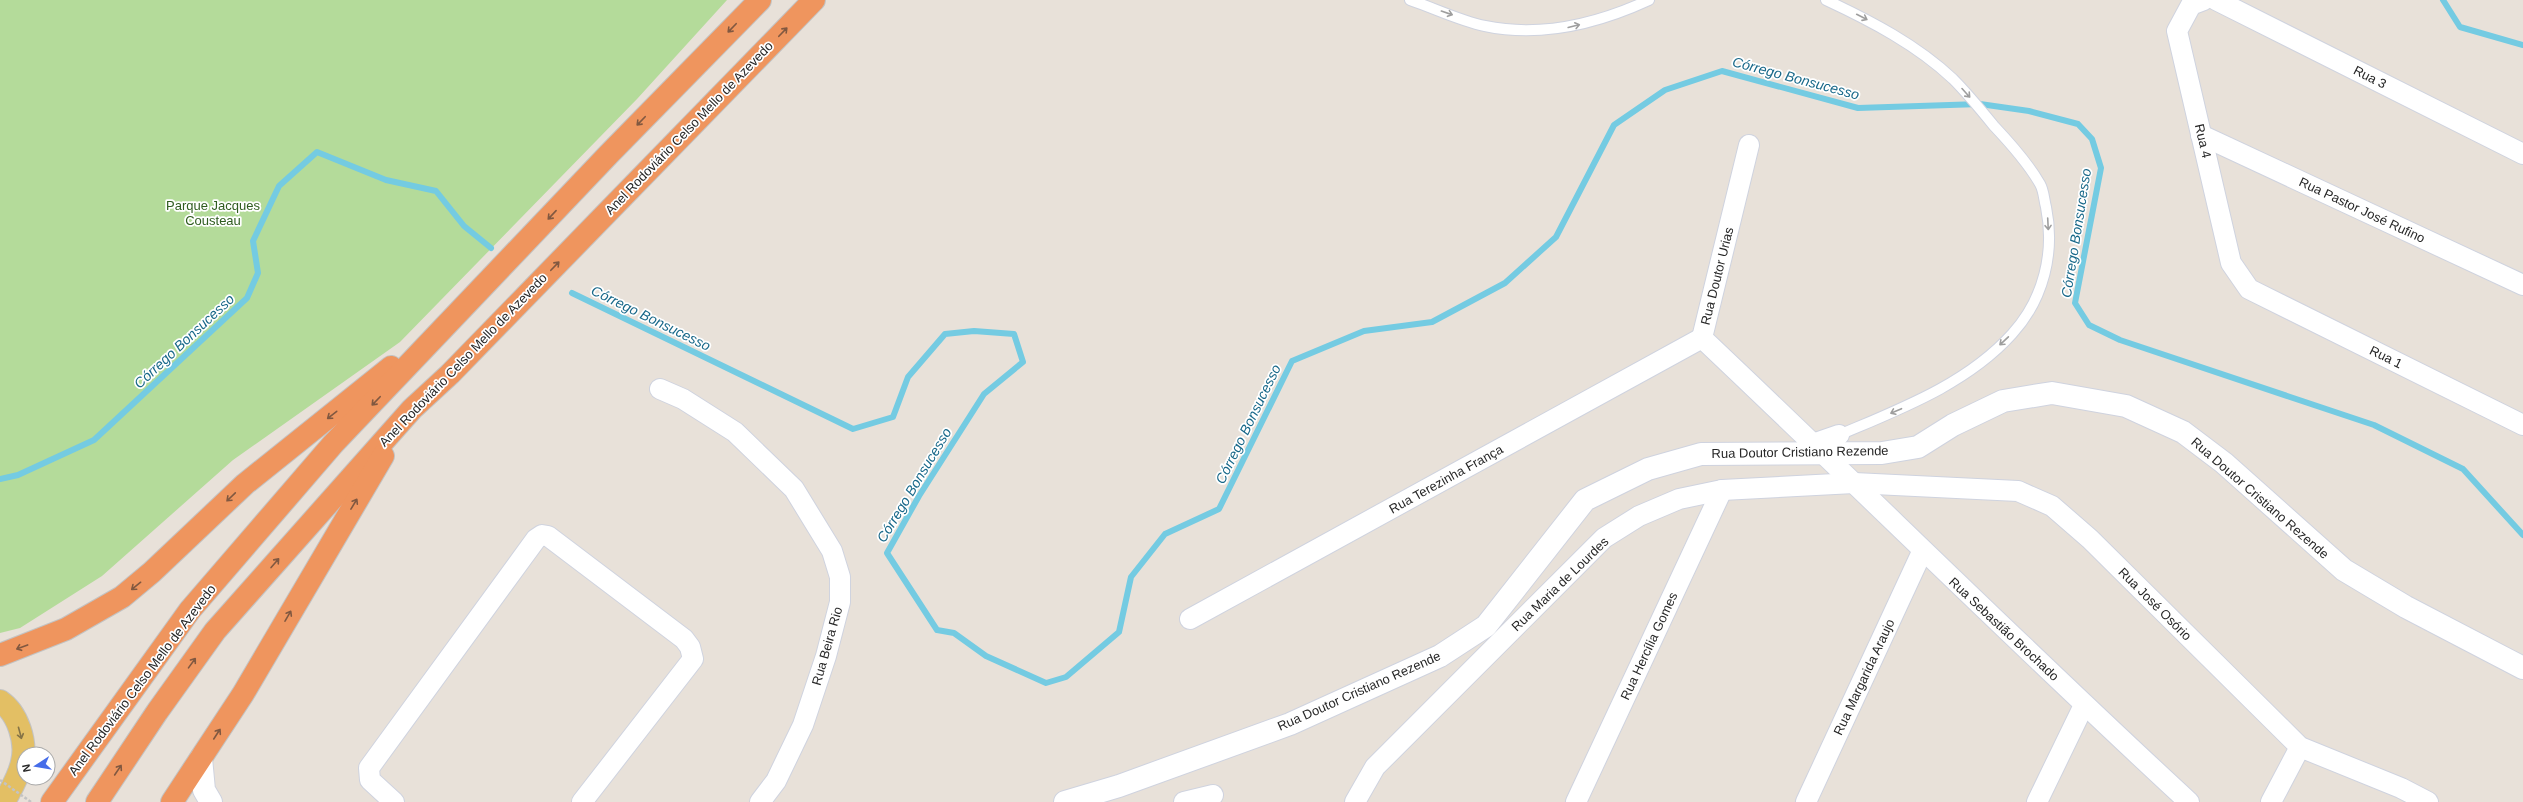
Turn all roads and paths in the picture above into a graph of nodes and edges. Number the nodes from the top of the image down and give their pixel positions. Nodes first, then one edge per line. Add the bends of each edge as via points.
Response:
1 (760, 0) edge
2 (814, 0) edge
3 (1410, 0) edge
4 (1649, 0) edge
5 (1826, 0) edge
6 (2204, 0) edge
7 (2216, 0) edge
8 (2201, 135) junction
9 (1749, 145) dead end
10 (2523, 154) edge
11 (2523, 285) edge
12 (2249, 289) joint
13 (480, 292) junction
14 (1702, 338) junction
15 (660, 389) dead end
16 (412, 409) junction
17 (2523, 425) edge
18 (1839, 435) joint
19 (1818, 448) junction
20 (1854, 483) junction
21 (1722, 490) junction
22 (1922, 552) junction
23 (1190, 619) dead end
24 (0, 655) edge
25 (2523, 668) edge
26 (0, 701) edge
27 (2084, 705) junction
28 (2300, 747) junction
29 (201, 758) junction
30 (0, 780) edge
31 (1213, 795) dead end
32 (4, 802) edge
33 (32, 802) edge
34 (52, 802) edge
35 (97, 802) edge
36 (172, 802) edge
37 (211, 802) edge
38 (394, 802) edge
39 (582, 802) edge
40 (760, 802) edge
41 (1065, 802) edge
42 (1184, 802) edge
43 (1355, 802) edge
44 (1576, 802) edge
45 (1806, 802) edge
46 (2038, 802) edge
47 (2189, 802) edge
48 (2271, 802) edge
49 (2428, 802) edge

1 -> 13 highway, Anel Rodoviário Celso Mello de Azevedo via 609,154
16 -> 2 highway, Anel Rodoviário Celso Mello de Azevedo via 450,374
3 -> 4 lane via 1485,26 1530,31 1567,28 1613,16
5 -> 18 lane via 1904,41 1947,74 2020,155 2041,186 2048,218 2049,256 2042,286 2013,334 1983,360 1920,401
6 - 8 street, Rua 4 via 2191,5 2177,31
7 - 10 street, Rua 3
8 - 11 street, Rua Pastor José Rufino
8 - 12 street, Rua 4 via 2231,263
9 - 14 street, Rua Doutor Urias
12 - 17 street, Rua 1
13 -> 24 highway via 350,401 245,484 122,597 66,629
13 -> 34 highway, Anel Rodoviário Celso Mello de Azevedo via 334,444 190,610
14 - 19 street, Rua Doutor Urias
14 - 23 street, Rua Terezinha França
15 - 40 street, Rua Beira Rio via 683,398 735,432 794,489 832,551 840,577 840,602 826,656 803,725 776,781
29 -> 16 highway via 243,694
35 -> 16 highway, Anel Rodoviário Celso Mello de Azevedo via 215,631
18 - 19 street
19 - 20 street, Rua Sebastião Brochado
19 - 25 street, Rua Doutor Cristiano Rezende via 1882,453 1918,447 1953,425 2003,402 2052,392 2126,406 2183,432 2224,463 2344,570 2406,607
19 - 41 street, Rua Doutor Cristiano Rezende via 1701,454 1648,470 1585,500 1486,626 1440,656 1290,724 1119,786
20 - 21 street, Rua Maria de Lourdes
20 - 22 street, Rua Sebastião Brochado
20 - 28 street, Rua José Osório via 2018,491 2052,506 2090,539
21 - 43 street, Rua Maria de Lourdes via 1679,499 1639,516 1604,538 1375,767
21 - 44 street, Rua Hercília Gomes
22 - 27 street, Rua Sebastião Brochado
22 - 45 street, Rua Margarida Araujo
26 -> 32 main road via 16,718 23,750 22,762
27 - 46 street
27 - 47 street, Rua Sebastião Brochado
28 - 48 street
28 - 49 street, Rua José Osório via 2401,788
29 - 36 highway
29 - 37 street via 204,790
30 - 33 path, bridge
31 - 42 street
38 - 39 street via 370,780 369,768 536,539 542,535 548,536 684,639 690,647 692,659

